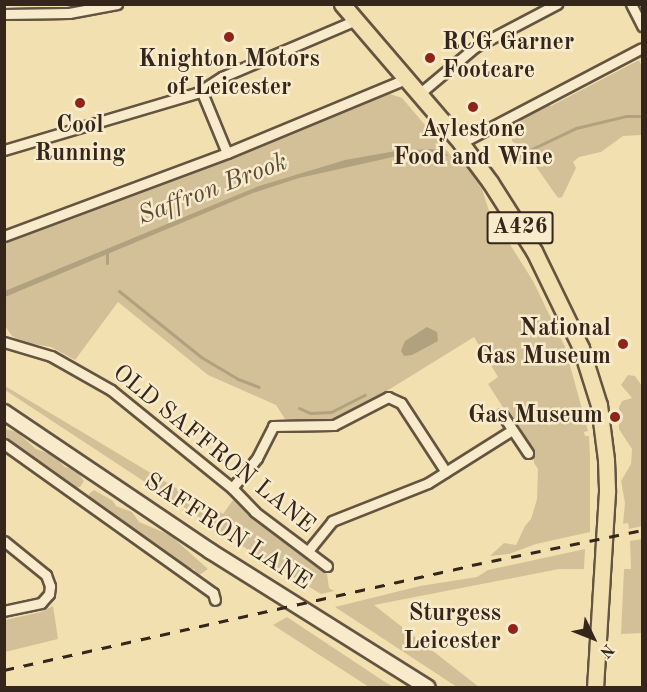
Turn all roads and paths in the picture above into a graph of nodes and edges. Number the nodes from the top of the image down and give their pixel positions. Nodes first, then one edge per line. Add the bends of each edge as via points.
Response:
1 (117, 4) edge
2 (342, 4) edge
3 (556, 4) edge
4 (631, 4) edge
5 (89, 7) edge
6 (4, 14) edge
7 (356, 20) junction
8 (642, 26) edge
9 (642, 48) edge
10 (406, 79) junction
11 (201, 90) junction
12 (419, 94) junction
13 (461, 143) junction
14 (4, 150) edge
15 (227, 153) junction
16 (4, 236) edge
17 (4, 342) edge
18 (4, 412) edge
19 (502, 414) dead end
20 (512, 430) junction
21 (4, 444) edge
22 (528, 453) dead end
23 (446, 472) junction
24 (232, 488) junction
25 (4, 541) edge
26 (308, 551) junction
27 (327, 566) dead end
28 (215, 600) dead end
29 (4, 612) edge
30 (428, 687) edge
31 (596, 687) edge

1 - 5 street
2 - 7 main road, A426
3 - 12 street via 476,47
4 - 8 street
5 - 6 street
7 - 10 main road, A426
7 - 11 street via 222,77
9 - 13 street
10 - 12 main road, A426
10 - 15 street
11 - 14 street
11 - 15 street
12 - 13 main road, A426
13 - 31 main road, A426 via 540,261 575,333 599,405 607,492
15 - 16 street
17 - 24 street, OLD SAFFRON LANE via 54,357 111,390
18 - 30 main road, SAFFRON LANE via 210,551
19 - 20 street
20 - 22 street
20 - 23 street
21 - 28 street via 213,593
23 - 24 street via 401,403 388,397 334,424 273,426 257,458
23 - 26 street via 419,487 332,521
24 - 26 street, OLD SAFFRON LANE via 255,512
25 - 29 street via 46,576 50,591 41,603
26 - 27 street, OLD SAFFRON LANE

